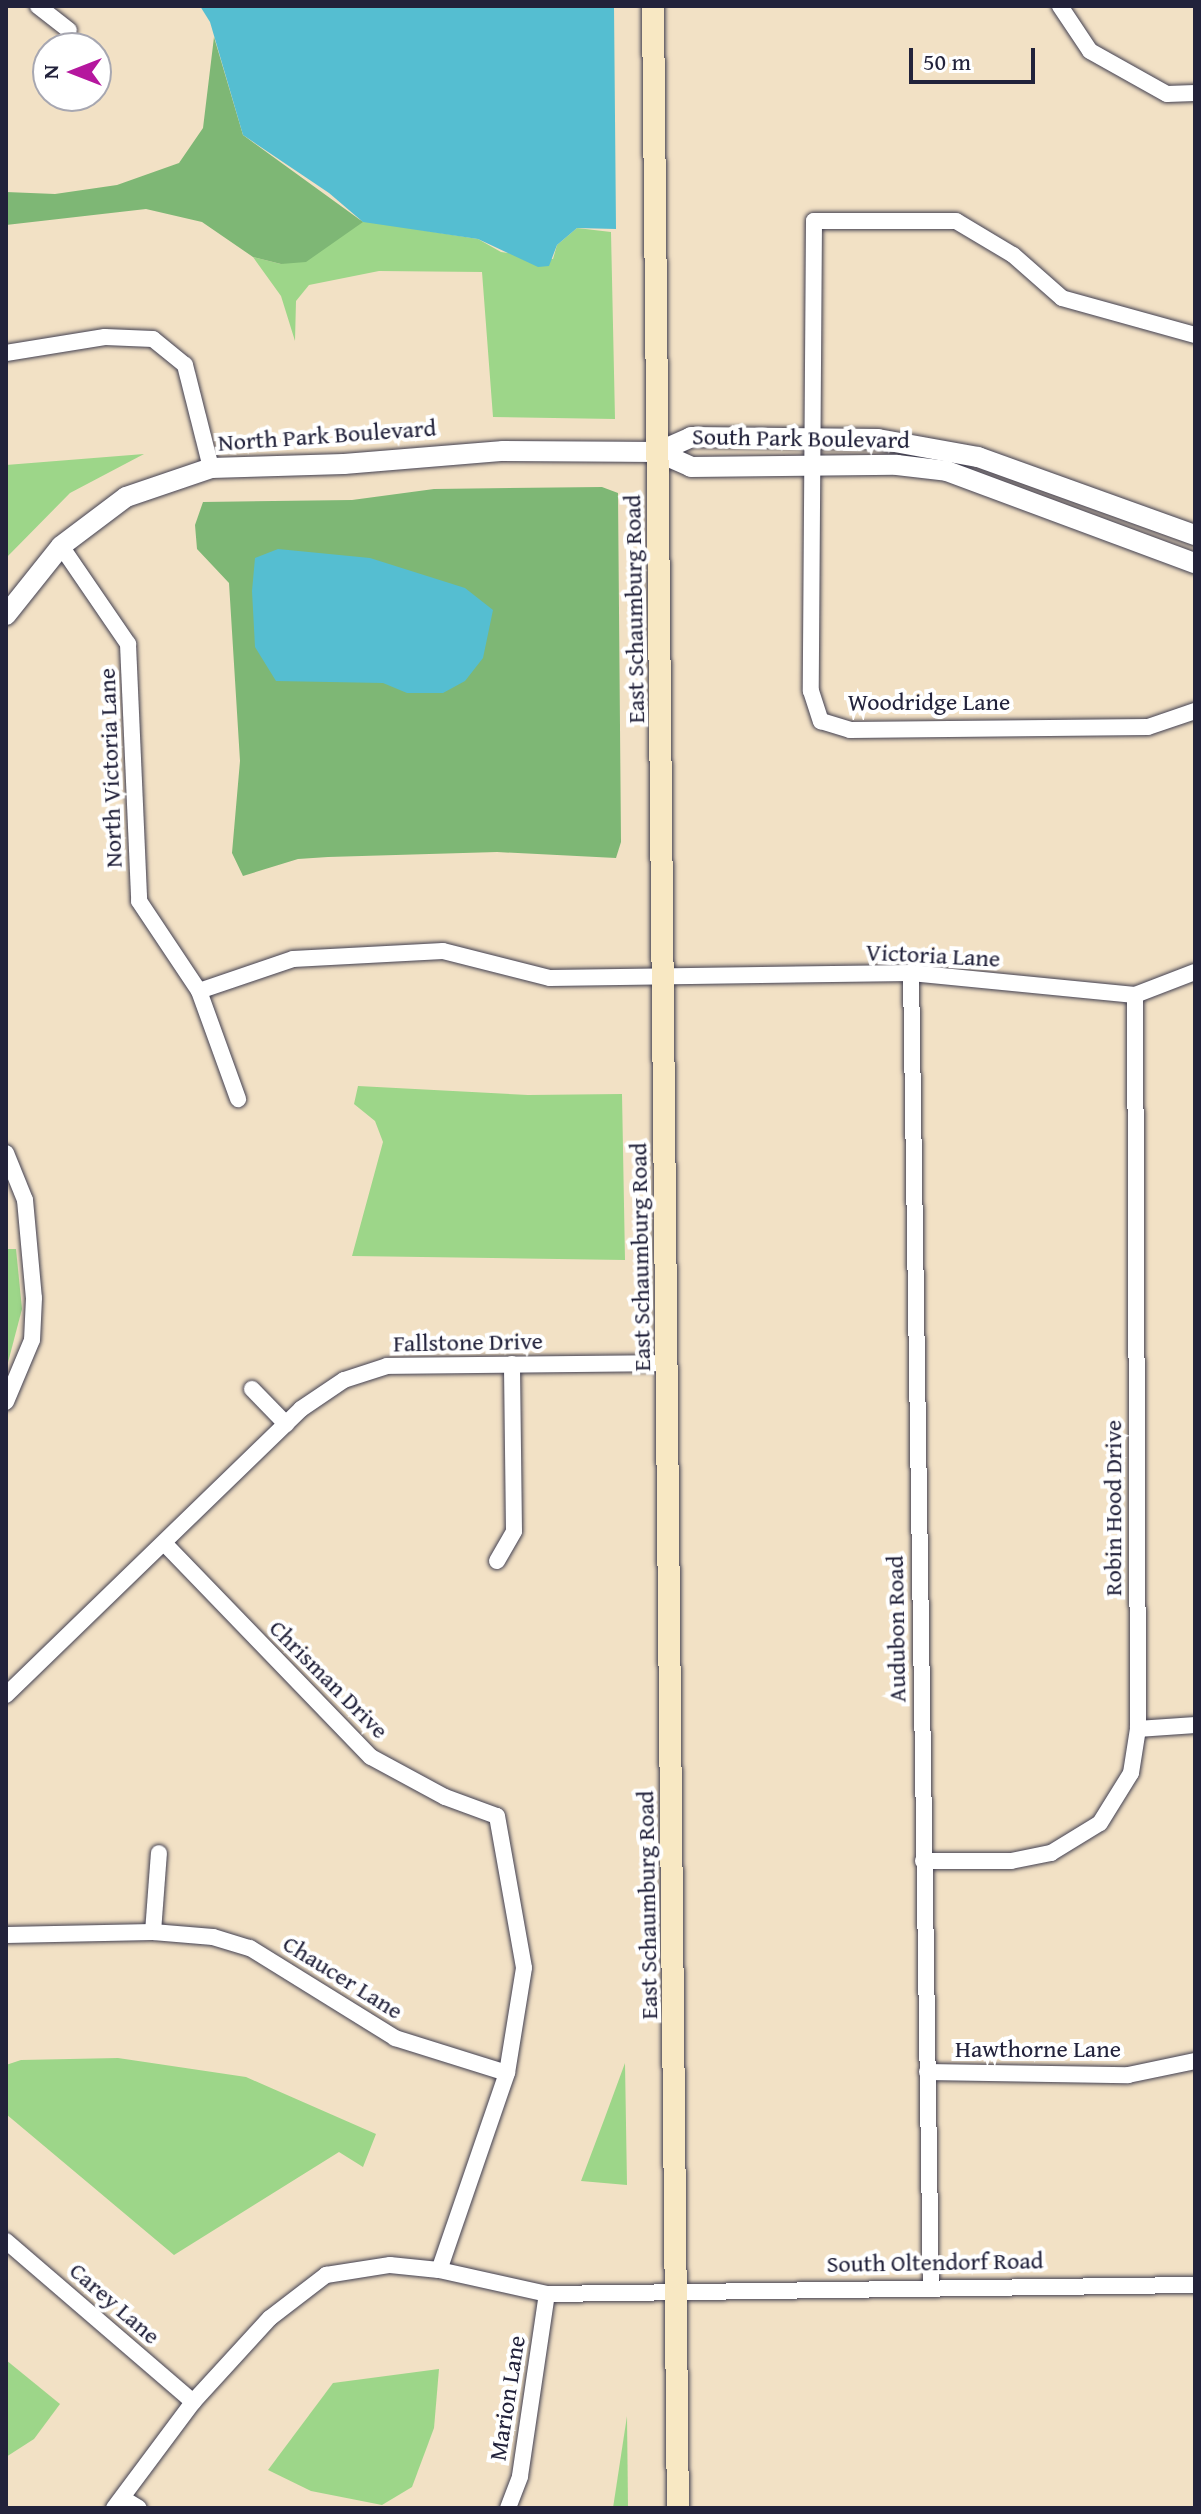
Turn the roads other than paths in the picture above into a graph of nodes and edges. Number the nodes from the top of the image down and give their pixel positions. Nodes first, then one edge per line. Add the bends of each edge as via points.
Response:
1 (38, 6) edge
2 (653, 6) edge
3 (1060, 6) edge
4 (69, 30) dead end
5 (1195, 93) edge
6 (1195, 335) edge
7 (6, 353) edge
8 (816, 439) junction
9 (658, 452) junction
10 (809, 466) junction
11 (211, 468) junction
12 (1195, 535) edge
13 (61, 546) junction
14 (1195, 563) edge
15 (6, 615) edge
16 (1195, 711) edge
17 (1195, 972) edge
18 (911, 973) junction
19 (663, 978) junction
20 (199, 991) junction
21 (1135, 995) junction
22 (238, 1099) dead end
23 (6, 1153) edge
24 (667, 1363) junction
25 (512, 1364) junction
26 (252, 1389) dead end
27 (6, 1402) edge
28 (286, 1424) junction
29 (165, 1544) junction
30 (497, 1561) dead end
31 (6, 1695) edge
32 (1195, 1725) edge
33 (1138, 1729) junction
34 (159, 1853) dead end
35 (923, 1861) junction
36 (153, 1932) junction
37 (6, 1935) edge
38 (1195, 2061) edge
39 (927, 2072) junction
40 (507, 2073) junction
41 (6, 2241) edge
42 (439, 2270) junction
43 (931, 2285) junction
44 (1195, 2285) edge
45 (676, 2291) junction
46 (547, 2294) junction
47 (193, 2402) junction
48 (125, 2505) edge
49 (508, 2508) edge
50 (678, 2508) edge

1 - 4 street
2 - 9 main road, East Schaumburg Road
3 - 5 street via 1090,51 1167,94
6 - 8 street via 1062,298 1013,255 956,221 814,221
7 - 11 street via 105,337 153,339 185,365
8 - 9 street, South Park Boulevard via 691,437
8 - 10 street
8 - 12 street, South Park Boulevard via 898,441 962,452
9 - 10 street, South Park Boulevard via 691,467
9 - 11 street, North Park Boulevard via 503,451
9 - 19 main road, East Schaumburg Road
10 - 14 street, South Park Boulevard via 911,466 959,474
10 - 16 street, Woodridge Lane via 811,691 821,721 850,730 1148,727
11 - 13 street, North Park Boulevard via 126,497
13 - 15 street, North Park Boulevard
13 - 20 street, North Victoria Lane via 128,644 139,901
17 - 21 street, Victoria Lane
18 - 19 street, Victoria Lane
18 - 21 street, Victoria Lane
18 - 35 street, Audubon Road
19 - 20 street via 550,978 443,951 293,959
19 - 24 main road, East Schaumburg Road
20 - 22 street, North Victoria Lane
21 - 33 street, Robin Hood Drive
23 - 27 street via 25,1200 34,1298 32,1340
24 - 25 street, Fallstone Drive
24 - 45 main road, East Schaumburg Road
25 - 28 street, Fallstone Drive via 387,1366 344,1380
25 - 30 street via 514,1531
26 - 28 street
28 - 29 street, Fallstone Drive
29 - 31 street, Fallstone Drive
29 - 40 street, Chrisman Drive via 371,1757 445,1797 497,1816 524,1968
32 - 33 street
33 - 35 street, Robin Hood Drive via 1123,1792 1100,1823 1072,1844 1030,1859
34 - 36 street
35 - 39 street, Audubon Road
36 - 37 street, Chaucer Lane
36 - 40 street, Chaucer Lane via 213,1937 250,1948 395,2038
38 - 39 street, Hawthorne Lane via 1128,2075
39 - 43 street, Audubon Road
40 - 42 street, Chrisman Drive
41 - 47 street, Carey Lane
42 - 46 street, South Oltendorf Road
42 - 47 street, South Oltendorf Road via 390,2265 326,2275 270,2318
43 - 44 street, South Oltendorf Road
43 - 45 street, South Oltendorf Road
45 - 46 street, South Oltendorf Road
45 - 50 main road, East Schaumburg Road
46 - 49 street, Marion Lane via 520,2476
47 - 48 street, South Oltendorf Road

